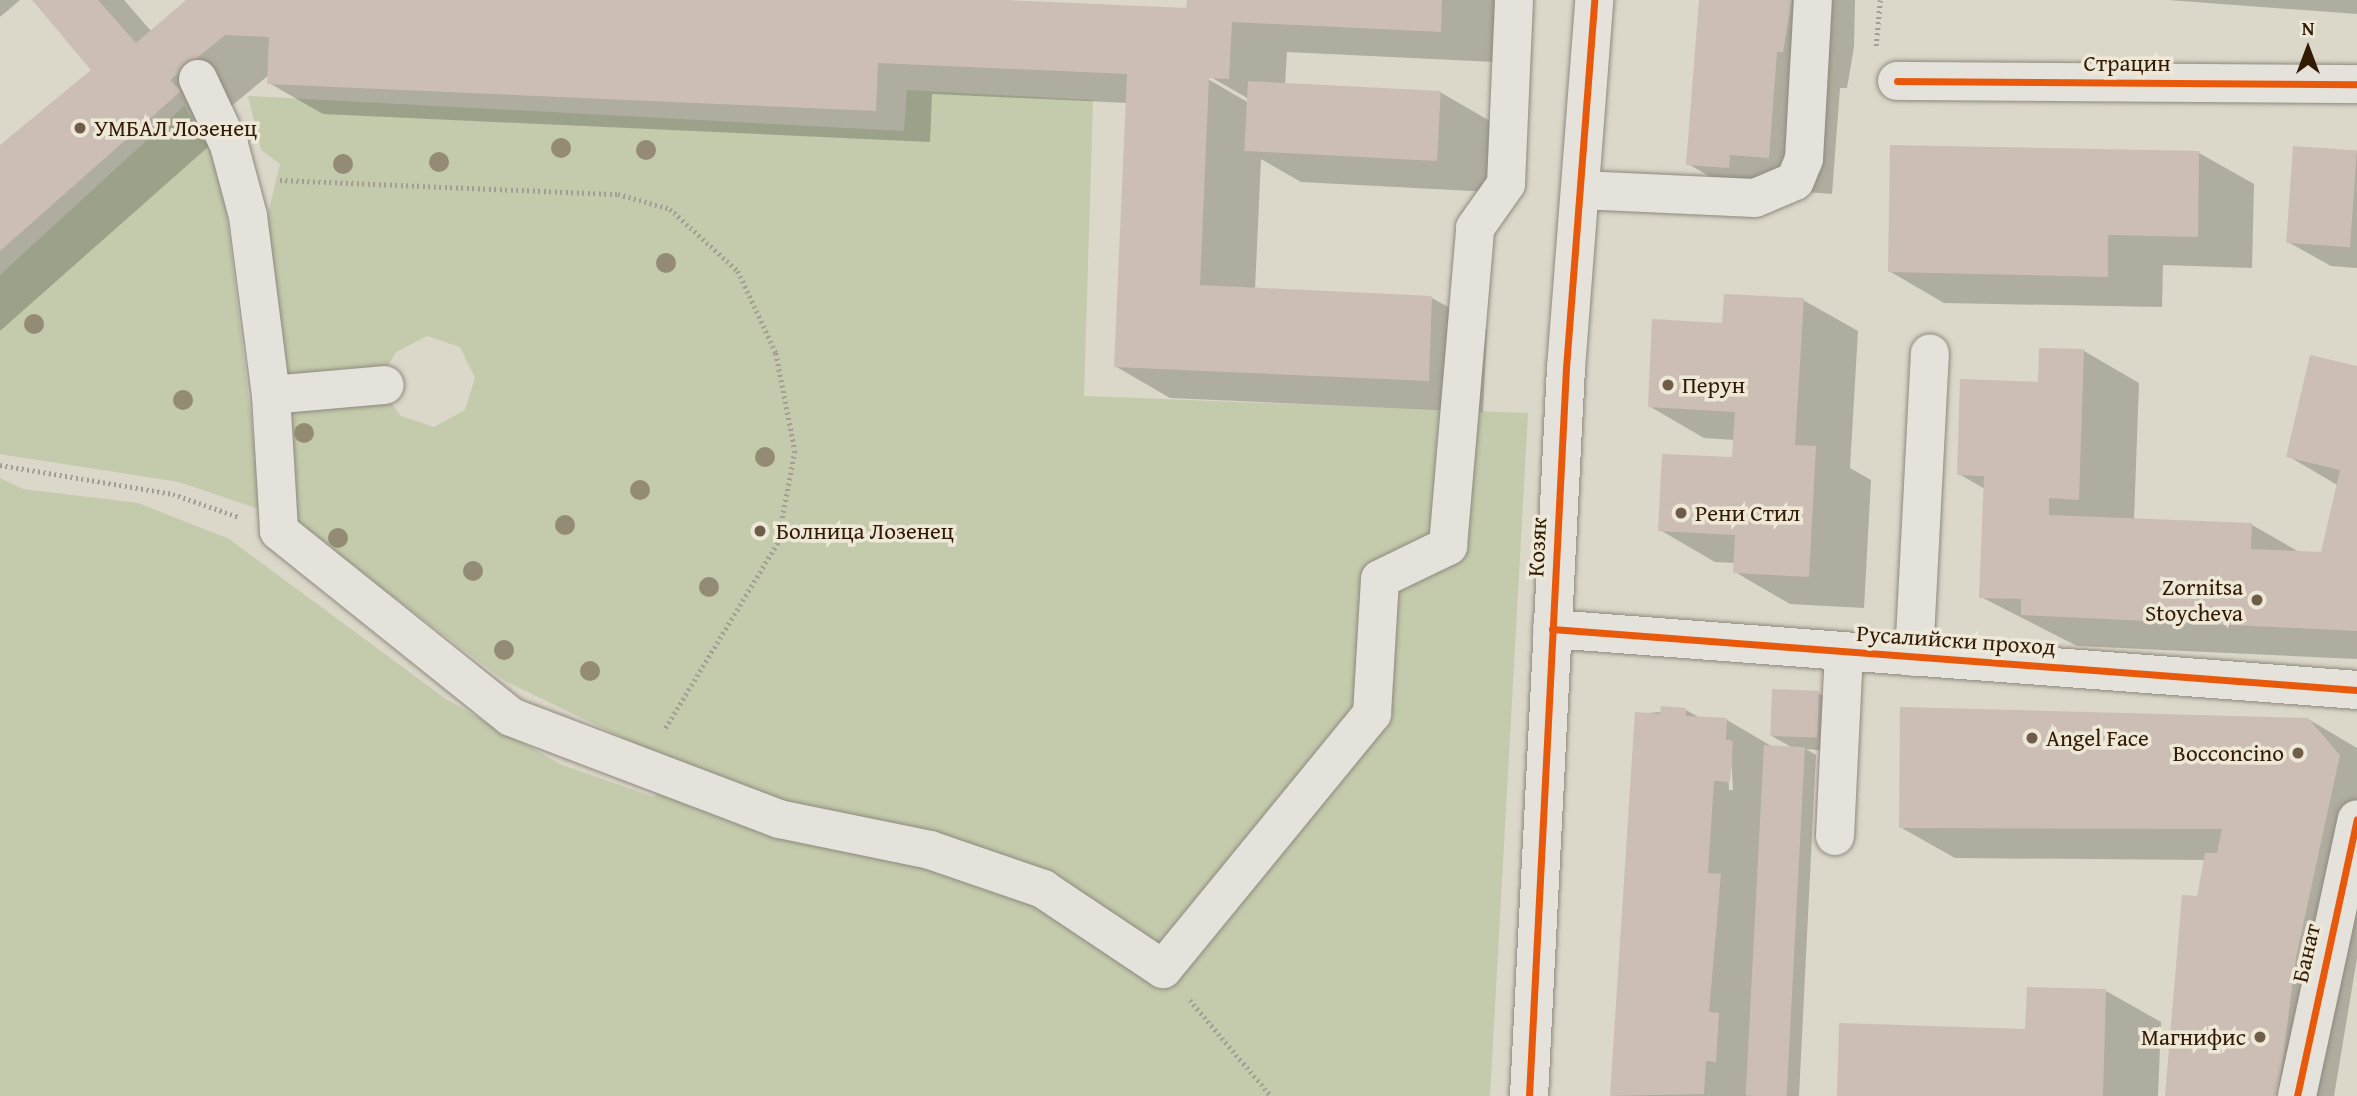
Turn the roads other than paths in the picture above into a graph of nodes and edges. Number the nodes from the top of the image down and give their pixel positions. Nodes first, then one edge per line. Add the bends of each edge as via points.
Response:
1 (1514, 0) edge
2 (1594, 0) edge
3 (1813, 0) edge
4 (1886, 70) road end
5 (198, 79) dead end
6 (2357, 84) edge
7 (1580, 190) junction
8 (1930, 354) dead end
9 (385, 385) dead end
10 (271, 395) junction
11 (1552, 629) junction
12 (1844, 651) junction
13 (1914, 657) junction
14 (2357, 690) edge
15 (2357, 819) edge
16 (1835, 836) dead end
17 (1529, 1096) edge
18 (2297, 1096) edge

1 - 10 street via 1506,184 1475,228 1448,546 1380,579 1372,714 1163,969 1043,889 930,850 779,818 512,717 279,531
2 - 7 street, Козяк
3 - 7 street via 1804,159 1795,181 1755,198
4 - 6 street, Страцин
5 - 10 street via 240,179
7 - 11 street, Козяк
8 - 13 street
9 - 10 street
11 - 12 street, Русалийски проход
11 - 17 street, Козяк
12 - 13 street, Русалийски проход
12 - 16 street
13 - 14 street, Русалийски проход
15 - 18 street, Банат

